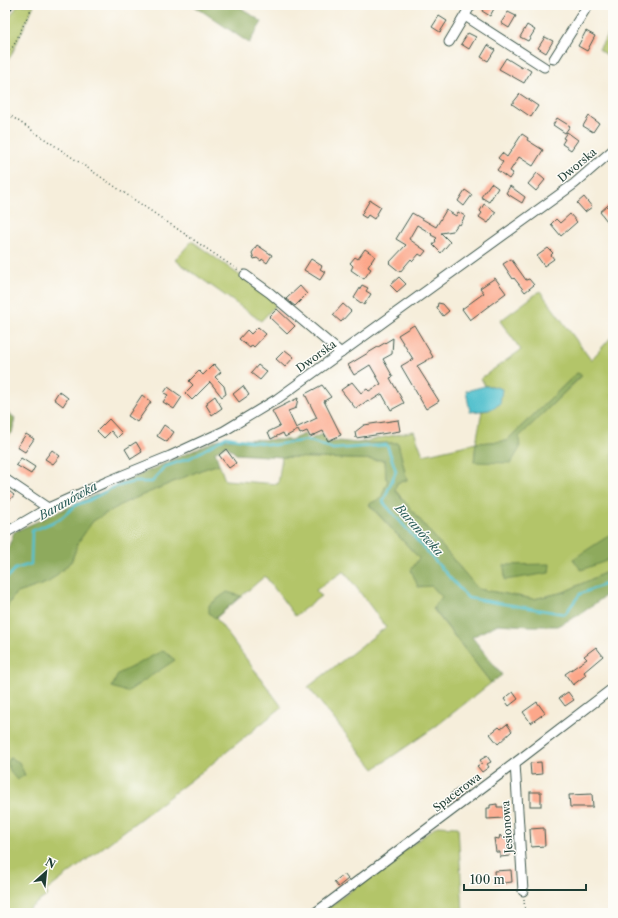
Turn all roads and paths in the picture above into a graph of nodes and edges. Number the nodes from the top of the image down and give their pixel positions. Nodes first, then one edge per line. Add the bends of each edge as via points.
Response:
1 (33, 5) edge
2 (471, 5) edge
3 (588, 5) edge
4 (465, 16) junction
5 (448, 42) dead end
6 (5, 57) edge
7 (554, 59) dead end
8 (544, 67) dead end
9 (5, 112) edge
10 (612, 151) edge
11 (245, 275) joint
12 (341, 353) junction
13 (5, 479) edge
14 (48, 508) junction
15 (5, 534) edge
16 (613, 688) edge
17 (515, 763) junction
18 (523, 891) joint
19 (315, 913) edge
20 (525, 913) edge

1 - 6 path via 14,45
2 - 4 street
3 - 7 street
4 - 5 street
4 - 8 street
9 - 11 path
10 - 12 street, Dworska via 574,184
11 - 12 street
12 - 14 street, Dworska via 277,399 224,431
13 - 14 street
14 - 15 street, Dworska
16 - 17 street, Spacerowa
17 - 18 street, Jesionowa
17 - 19 street, Spacerowa
18 - 20 path

